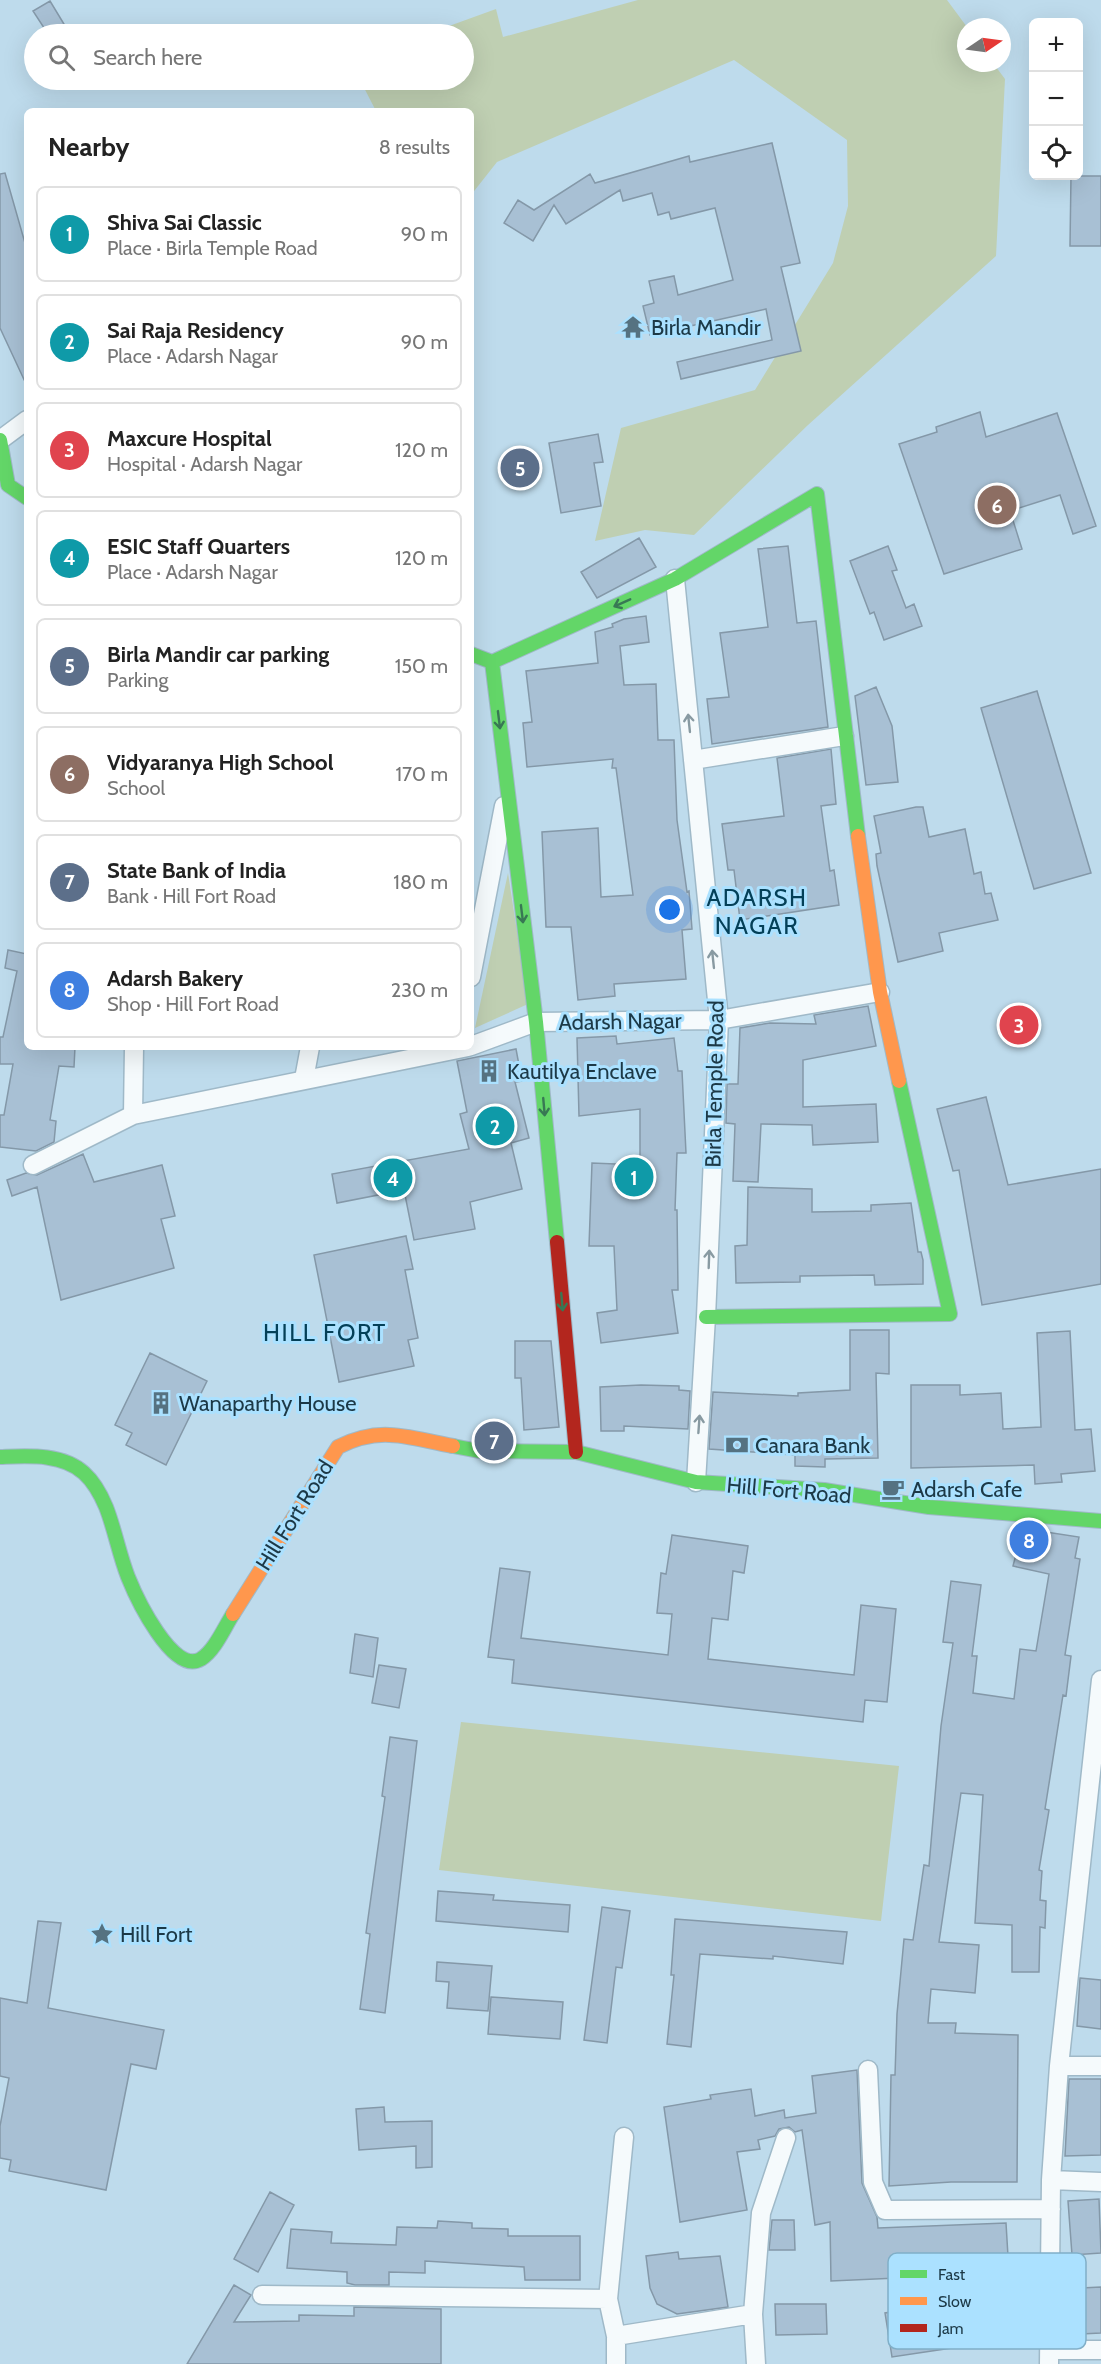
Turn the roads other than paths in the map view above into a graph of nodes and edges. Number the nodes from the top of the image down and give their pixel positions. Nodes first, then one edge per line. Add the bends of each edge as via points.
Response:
1 (24, 422) edge
2 (0, 440) edge
3 (24, 496) edge
4 (675, 579) junction
5 (474, 655) edge
6 (492, 662) junction
7 (844, 736) junction
8 (693, 760) junction
9 (507, 789) junction
10 (474, 961) edge
11 (880, 992) junction
12 (719, 1020) junction
13 (536, 1022) junction
14 (474, 1044) edge
15 (134, 1050) edge
16 (309, 1050) edge
17 (453, 1050) edge
18 (304, 1079) junction
19 (133, 1115) junction
20 (33, 1165) dead end
21 (706, 1317) junction
22 (576, 1452) junction
23 (0, 1457) edge
24 (696, 1482) junction
25 (1101, 1521) edge
26 (1101, 1680) edge
27 (1059, 2066) junction
28 (1101, 2066) edge
29 (868, 2070) dead end
30 (624, 2137) dead end
31 (786, 2138) dead end
32 (1051, 2180) junction
33 (1101, 2182) edge
34 (1051, 2208) junction
35 (1051, 2253) edge
36 (262, 2295) dead end
37 (608, 2299) junction
38 (753, 2314) junction
39 (615, 2336) junction
40 (1101, 2350) edge
41 (1050, 2357) edge
42 (616, 2364) edge
43 (756, 2364) edge

1 - 2 street
2 - 3 street via 8,486
4 -> 6 street
4 - 7 street via 817,494
8 -> 4 street, Birla Temple Road
5 - 6 street
6 -> 9 street
7 - 8 street
7 - 11 street
12 -> 8 street, Birla Temple Road
9 - 10 street
9 -> 13 street
11 - 12 street, Adarsh Nagar
11 - 21 street via 950,1314
12 - 13 street, Adarsh Nagar
21 -> 12 street, Birla Temple Road
13 - 14 street, Adarsh Nagar
13 -> 22 street
15 - 19 street
16 - 18 street
17 - 18 street, Adarsh Nagar
18 - 19 street, Adarsh Nagar
19 - 20 street, Adarsh Nagar
24 -> 21 street, Birla Temple Road
22 - 23 street, Hill Fort Road via 479,1450 380,1433 338,1447 204,1659 187,1662 177,1658 154,1625 127,1575 102,1499 81,1470 51,1457
22 - 24 street, Hill Fort Road
24 - 25 street, Hill Fort Road via 824,1490 929,1508
26 - 27 street
27 - 28 street
27 - 32 street
29 - 34 street via 873,2182 885,2210
30 - 37 street
31 - 38 street via 761,2213
32 - 33 street
32 - 34 street
34 - 35 street
36 - 37 street
37 - 39 street
38 - 39 street
38 - 43 street
39 - 42 street
40 - 41 street

